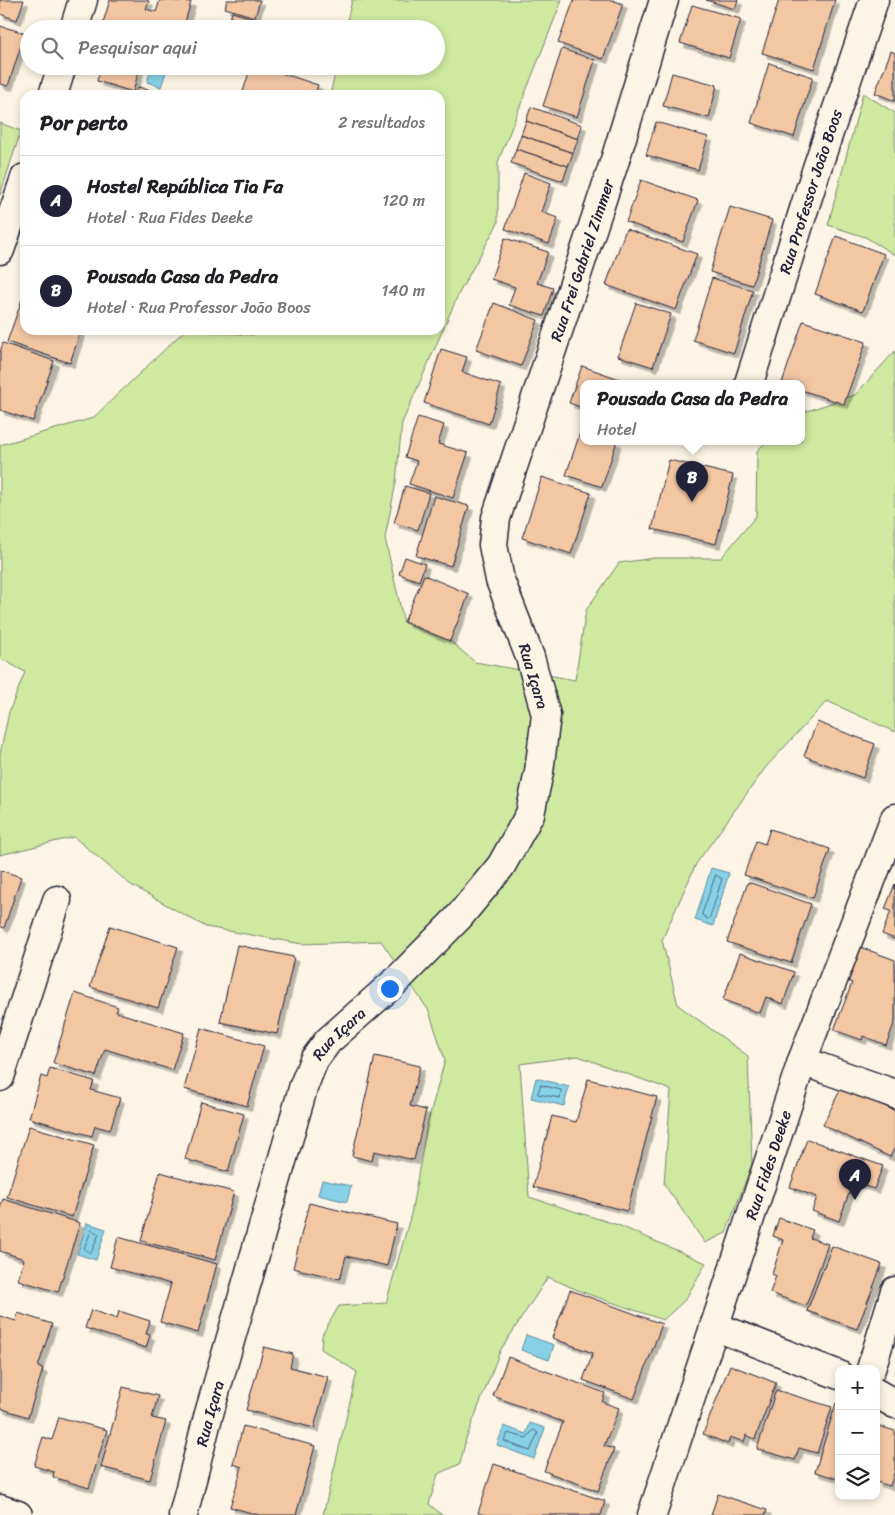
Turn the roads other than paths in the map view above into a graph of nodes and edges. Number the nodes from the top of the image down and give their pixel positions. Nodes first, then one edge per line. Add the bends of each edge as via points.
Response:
1 (83, 0) edge
2 (664, 0) edge
3 (874, 0) edge
4 (77, 20) edge
5 (59, 75) edge
6 (55, 90) edge
7 (20, 192) edge
8 (0, 250) edge
9 (750, 380) edge
10 (496, 518) joint
11 (895, 818) edge
12 (57, 900) dead end
13 (802, 1061) junction
14 (0, 1078) edge
15 (895, 1094) edge
16 (895, 1291) edge
17 (714, 1326) junction
18 (871, 1365) edge
19 (835, 1373) edge
20 (880, 1395) edge
21 (895, 1404) edge
22 (0, 1509) edge
23 (18, 1515) edge
24 (183, 1515) edge
25 (652, 1515) edge

1 - 4 street
2 - 10 street, Rua Frei Gabriel Zimmer via 615,160
3 - 9 street, Rua Professor João Boos
5 - 6 street
7 - 8 street
10 - 24 street, Rua Içara via 493,545 500,580 530,657 546,715 530,814 501,866 458,918 396,981 328,1042 314,1060 211,1407
11 - 13 street, Rua Fides Deeke
12 - 14 street
13 - 15 street
13 - 17 street, Rua Fides Deeke
16 - 18 street
17 - 19 street
17 - 25 street, Rua Fides Deeke
20 - 21 street
22 - 23 street

